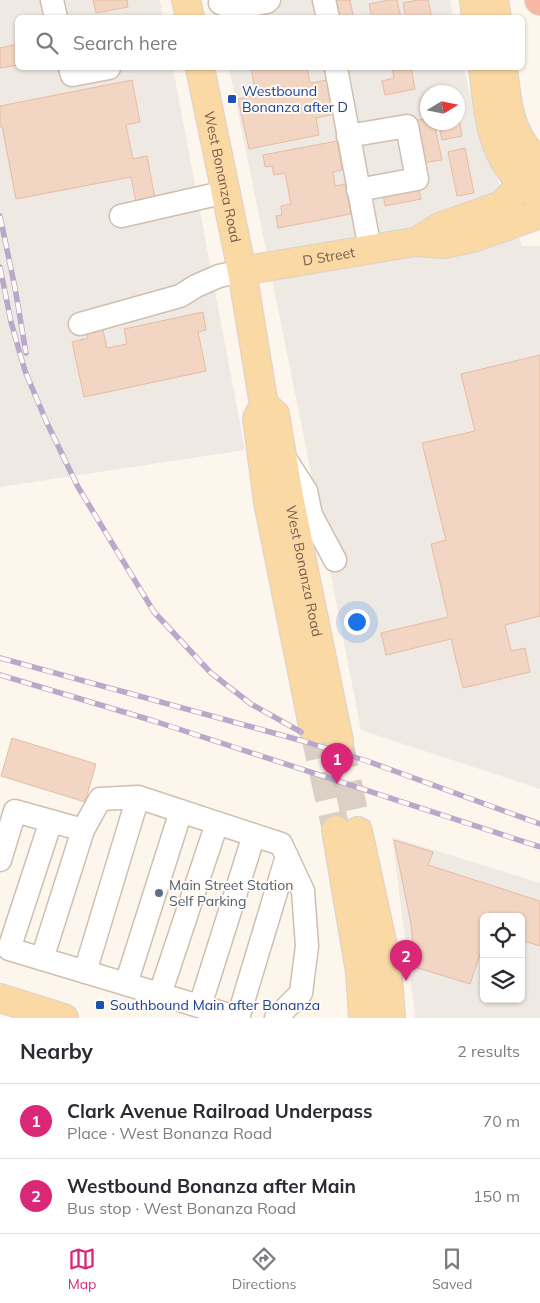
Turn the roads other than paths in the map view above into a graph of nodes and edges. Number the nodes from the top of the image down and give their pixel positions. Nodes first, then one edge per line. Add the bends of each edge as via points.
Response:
1 (52, 0) edge
2 (269, 0) edge
3 (324, 0) edge
4 (474, 0) edge
5 (494, 0) edge
6 (222, 2) edge
7 (188, 9) edge
8 (55, 15) edge
9 (327, 15) edge
10 (476, 15) edge
11 (496, 15) edge
12 (71, 70) edge
13 (98, 70) edge
14 (200, 70) edge
15 (336, 70) edge
16 (482, 70) edge
17 (503, 70) edge
18 (348, 136) junction
19 (540, 163) edge
20 (358, 190) junction
21 (535, 190) edge
22 (226, 192) junction
23 (540, 214) edge
24 (121, 216) dead end
25 (414, 242) junction
26 (370, 248) junction
27 (242, 271) junction
28 (80, 324) dead end
29 (264, 405) junction
30 (282, 452) junction
31 (334, 560) dead end
32 (314, 730) tunnel mouth
33 (339, 741) tunnel mouth
34 (138, 797) junction
35 (8, 809) edge
36 (181, 811) junction
37 (51, 821) junction
38 (217, 823) junction
39 (83, 830) junction
40 (254, 835) junction
41 (287, 856) junction
42 (0, 860) edge
43 (42, 959) junction
44 (85, 972) junction
45 (360, 972) junction
46 (126, 984) junction
47 (160, 994) junction
48 (0, 998) edge
49 (200, 1006) junction
50 (64, 1018) edge
51 (239, 1018) edge
52 (276, 1018) edge
53 (346, 1018) edge
54 (364, 1018) edge
55 (391, 1018) edge

1 - 8 lane
2 - 6 lane via 234,8
3 - 9 lane
4 - 10 main road
5 - 11 main road
6 - 7 lane
12 - 13 lane via 72,75
14 - 22 main road, West Bonanza Road
15 - 18 lane
16 - 21 main road via 490,122 503,161 511,174
17 - 19 main road via 511,121 522,144
18 - 20 lane
18 - 20 lane via 407,126 417,179
20 - 26 lane
21 - 25 main road, D Street via 511,195 502,205 440,227
22 - 24 lane
22 - 27 main road, West Bonanza Road
23 - 25 main road, D Street via 476,237 444,244
25 - 26 main road, D Street
26 - 27 main road, D Street
27 - 28 lane via 219,276 180,296
27 - 29 main road, West Bonanza Road
29 - 30 main road, West Bonanza Road via 275,414
29 - 32 main road, West Bonanza Road via 257,418 268,502
30 - 31 lane via 306,491 311,515
30 - 33 main road, West Bonanza Road
34 - 36 lane
34 - 39 lane via 100,799
34 - 44 lane
35 - 37 lane
35 - 42 lane
36 - 38 lane
36 - 46 lane
37 - 39 lane
37 - 43 lane via 9,949
38 - 40 lane
38 - 47 lane
39 - 43 lane
40 - 41 lane via 282,844
40 - 49 lane
41 - 51 lane
41 - 52 lane via 303,891 307,946 301,993
43 - 44 lane
44 - 46 lane
45 - 53 main road
45 - 54 main road
45 - 55 main road via 347,831 386,965
46 - 47 lane
47 - 49 lane
48 - 50 main road
49 - 51 lane

